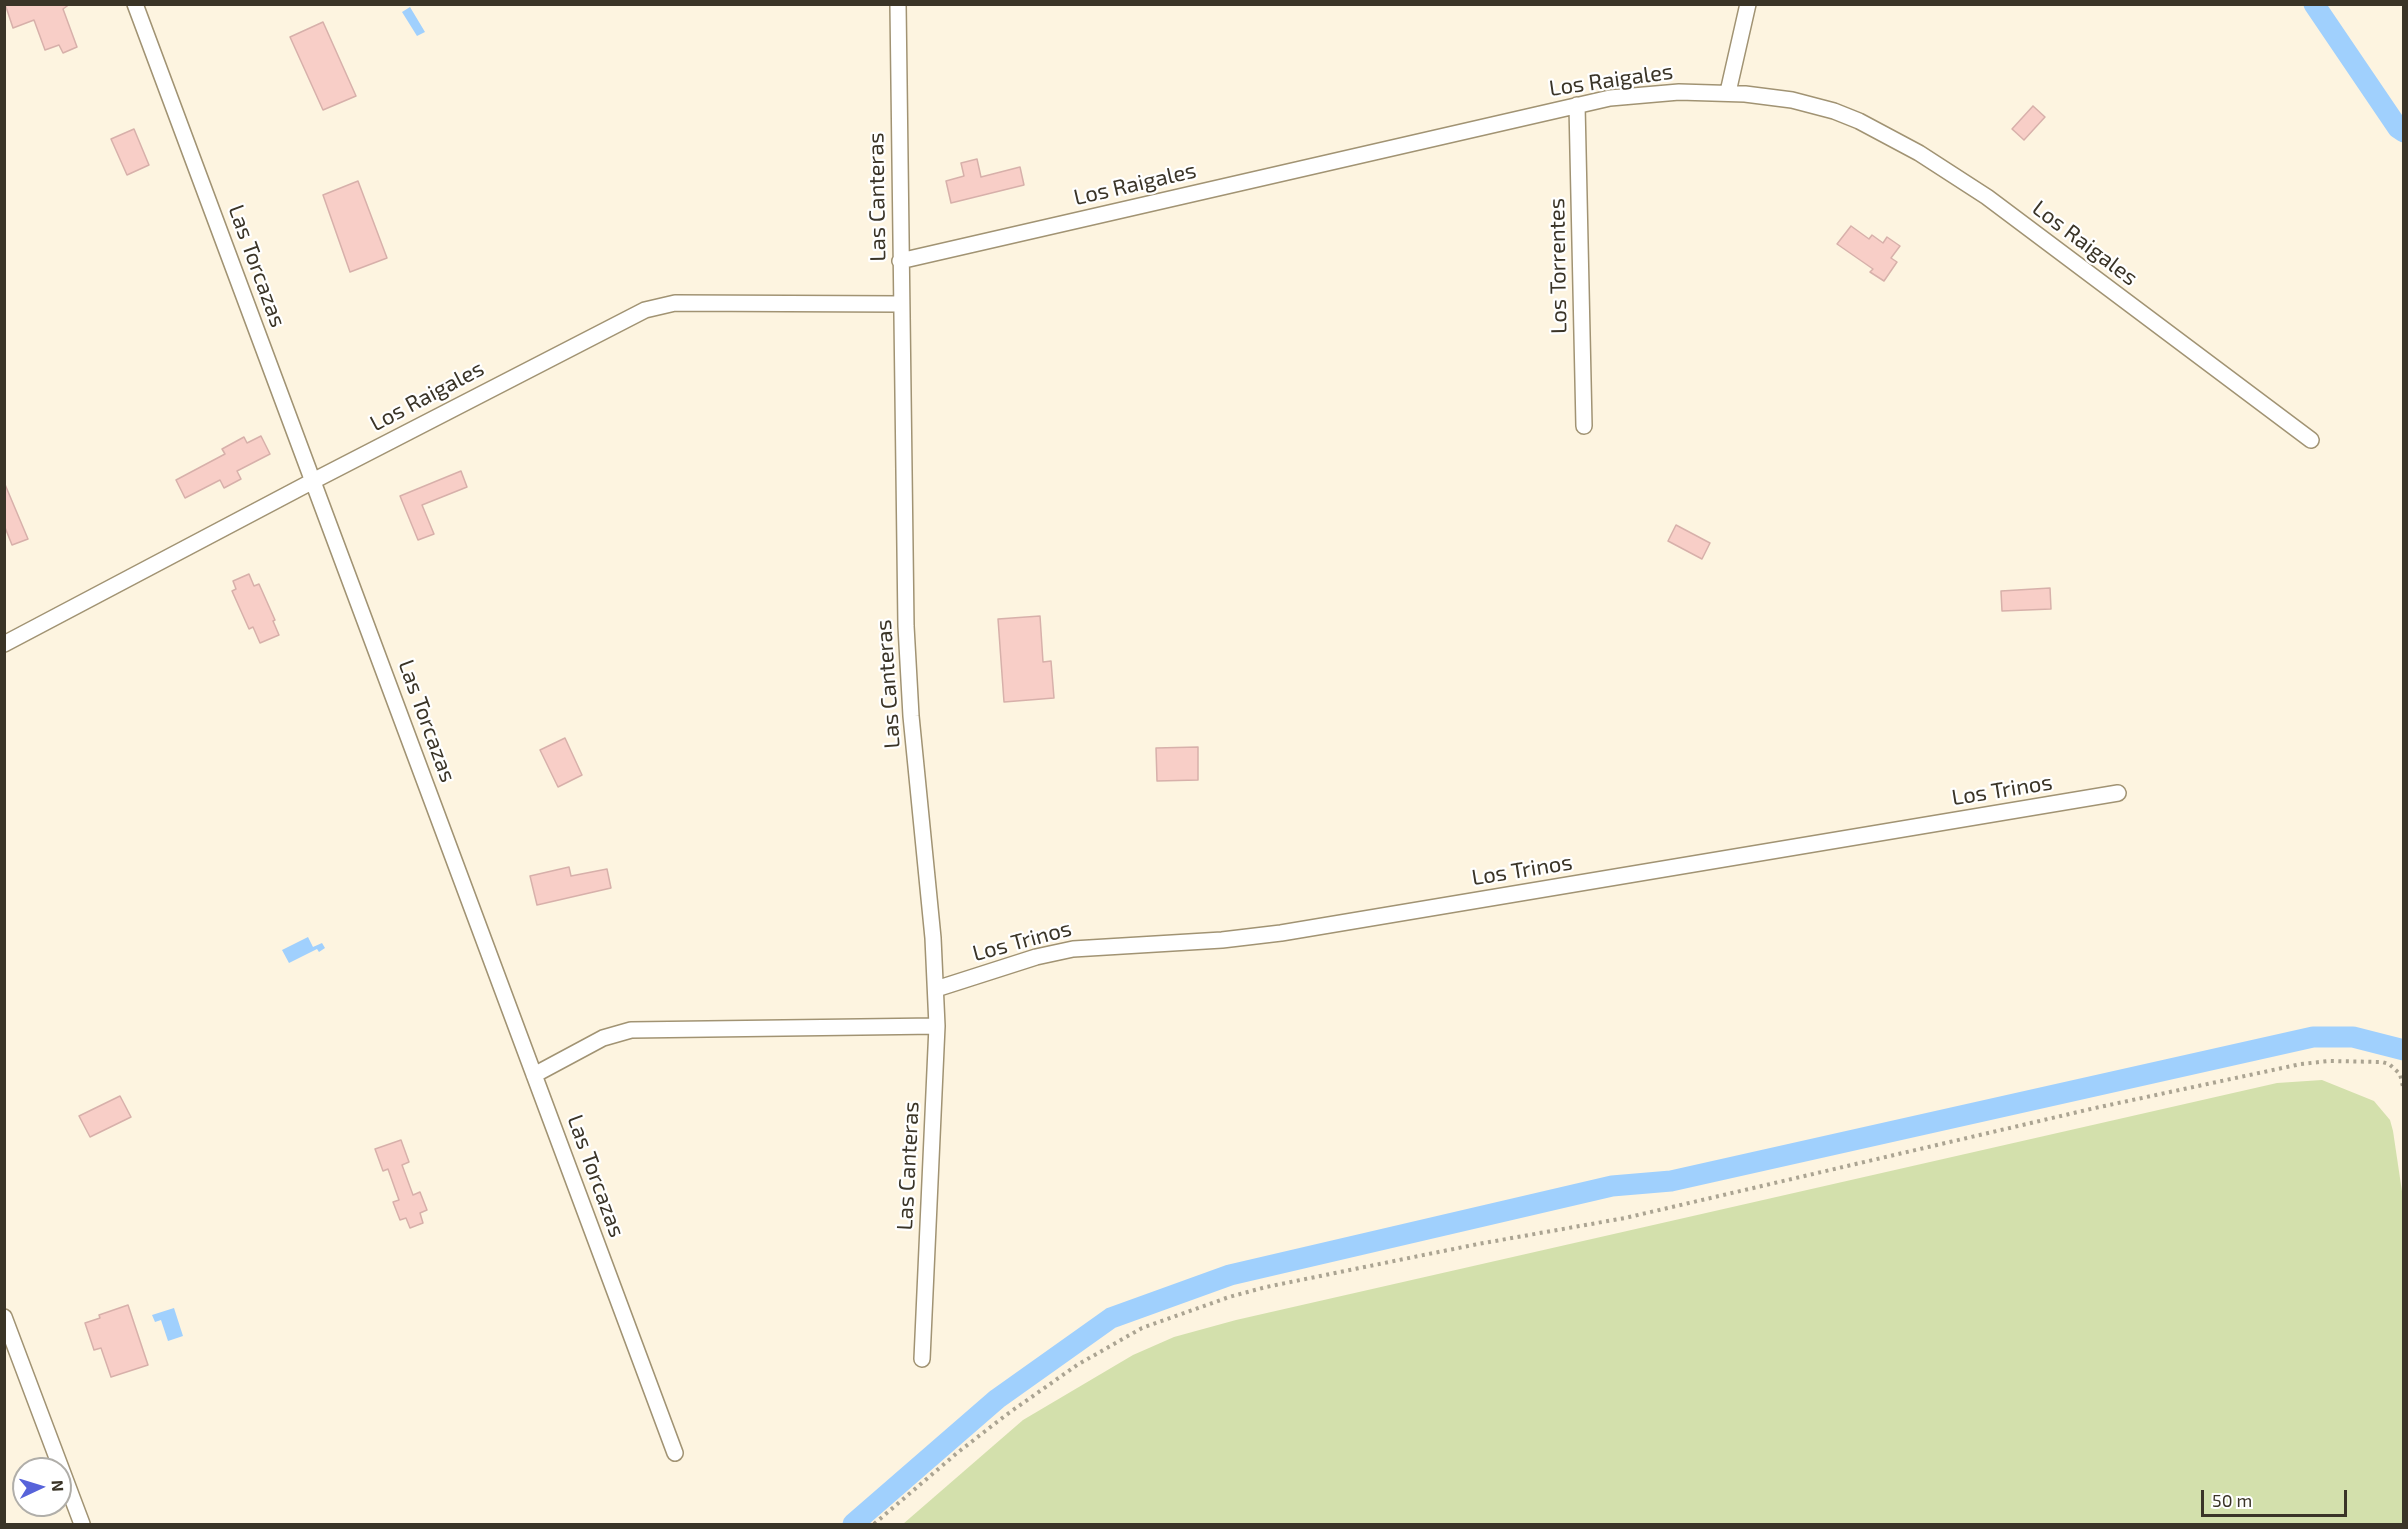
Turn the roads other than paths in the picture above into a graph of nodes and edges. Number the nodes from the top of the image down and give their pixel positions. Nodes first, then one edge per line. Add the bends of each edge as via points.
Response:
1 (135, 4) edge
2 (898, 4) edge
3 (1748, 4) edge
4 (1728, 92) junction
5 (1577, 105) junction
6 (900, 261) junction
7 (901, 304) junction
8 (1584, 426) dead end
9 (2311, 440) dead end
10 (313, 481) junction
11 (4, 644) edge
12 (2118, 794) dead end
13 (936, 989) junction
14 (937, 1026) junction
15 (534, 1075) junction
16 (4, 1317) edge
17 (922, 1359) dead end
18 (675, 1453) dead end
19 (82, 1524) edge

1 - 10 street, Las Torcazas
2 - 6 street, Las Canteras
3 - 4 street
4 - 5 street, Los Raigales via 1645,94
4 - 9 street, Los Raigales via 1792,100 1834,111 1919,153 1987,197
5 - 6 street, Los Raigales
5 - 8 street, Los Torrentes
6 - 7 street, Las Canteras
7 - 10 street, Los Raigales via 675,303 645,310
7 - 13 street, Las Canteras via 908,669
10 - 11 street, Los Raigales
10 - 15 street, Las Torcazas
12 - 13 street, Los Trinos via 1281,933 1063,951
13 - 14 street, Las Canteras
14 - 15 street via 631,1030 603,1038
14 - 17 street, Las Canteras
15 - 18 street, Las Torcazas
16 - 19 street

